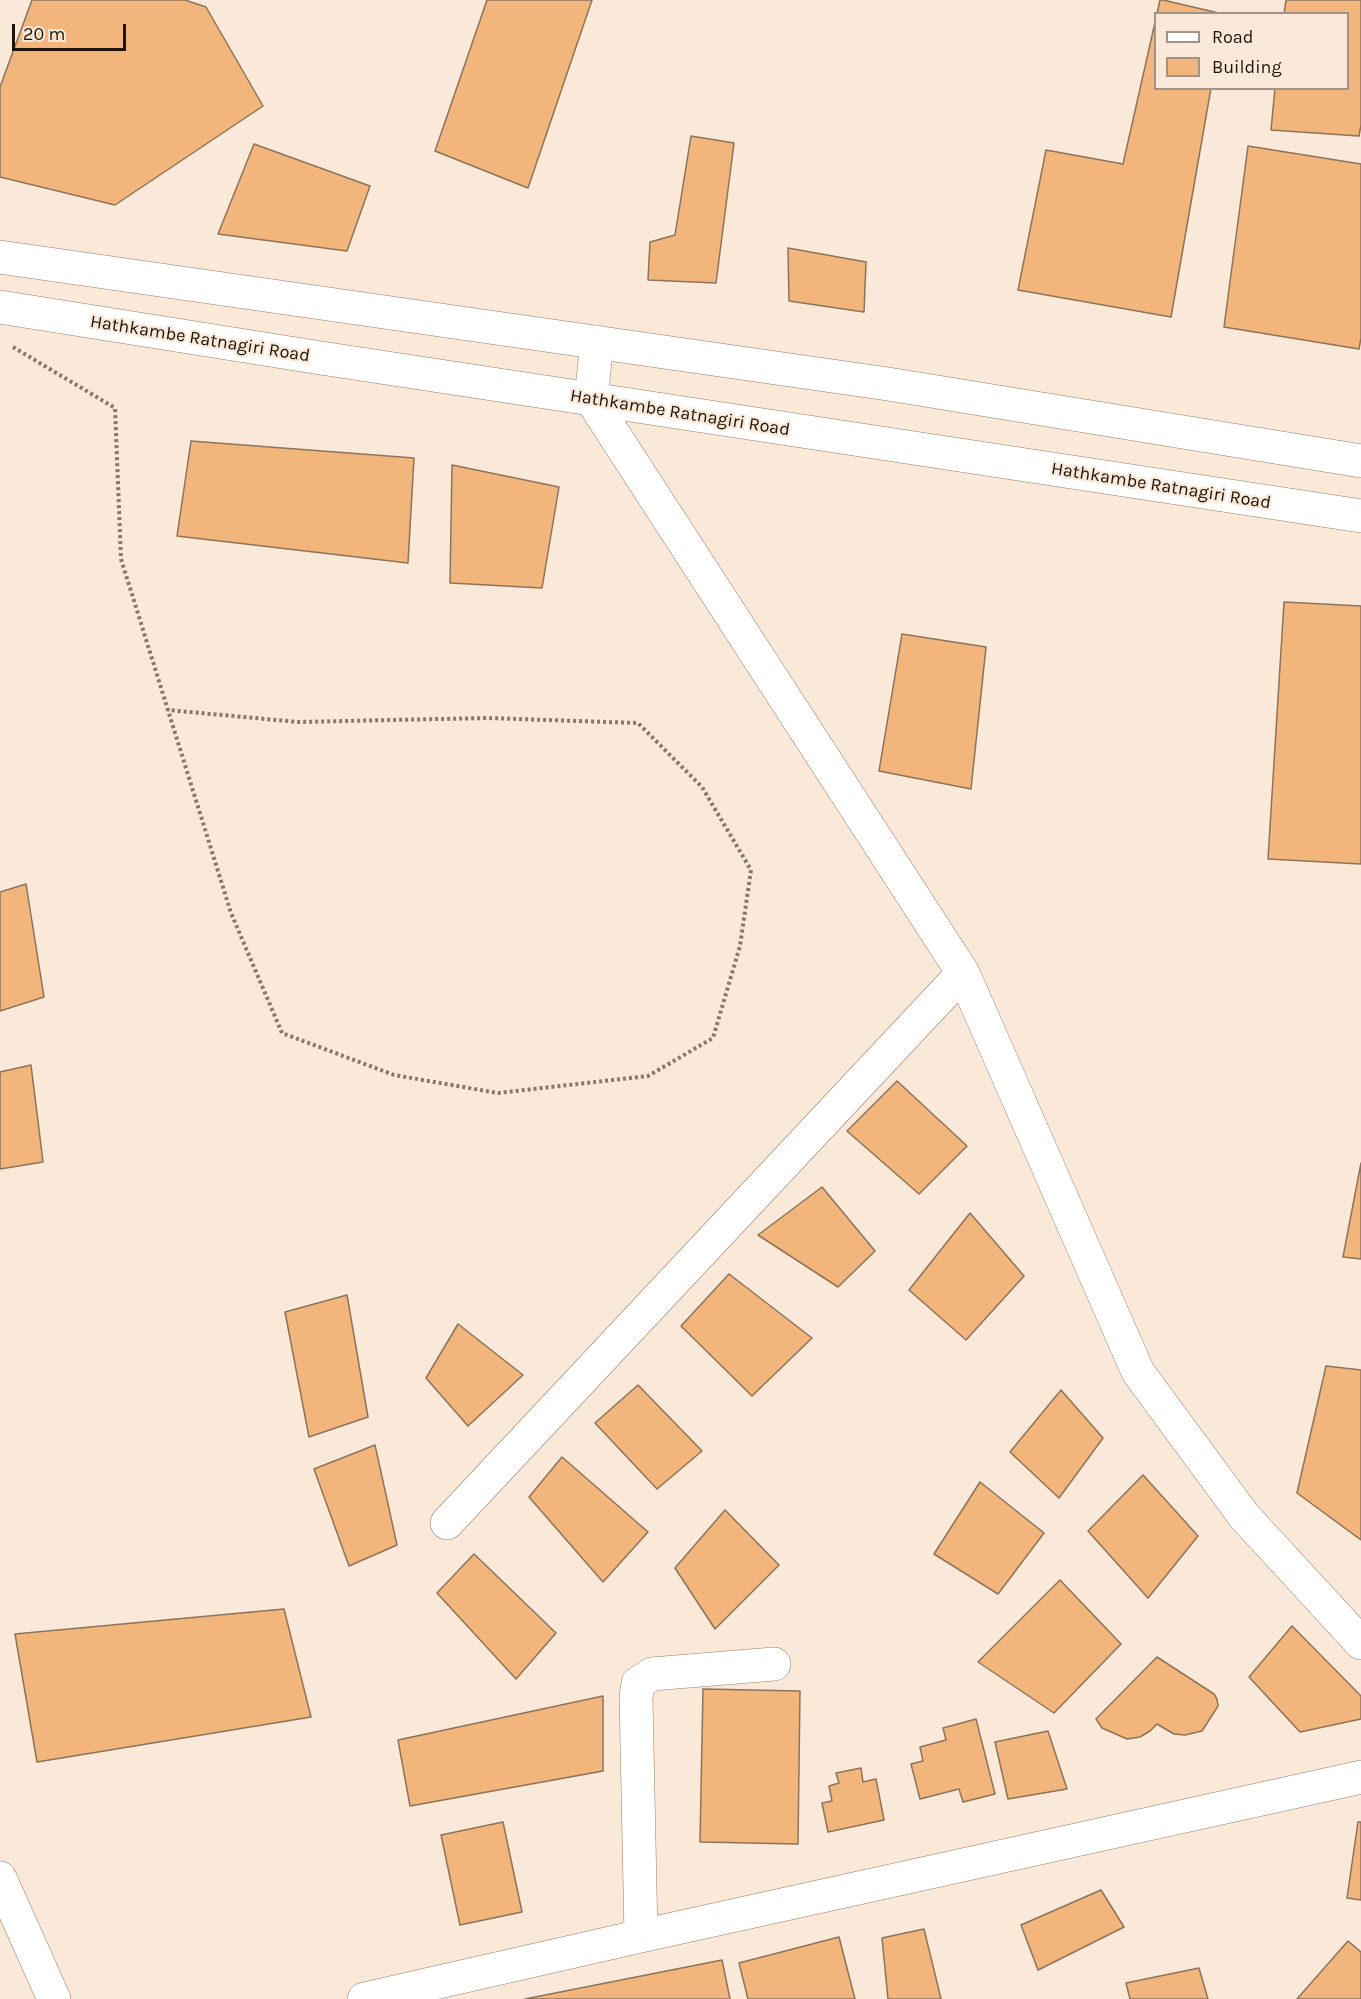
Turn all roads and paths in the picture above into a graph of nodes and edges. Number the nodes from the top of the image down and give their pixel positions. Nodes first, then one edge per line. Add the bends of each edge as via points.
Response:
1 (0, 257) edge
2 (0, 307) edge
3 (597, 342) junction
4 (10, 345) dead end
5 (591, 399) junction
6 (1361, 461) edge
7 (1361, 516) edge
8 (168, 710) junction
9 (963, 973) junction
10 (447, 1523) dead end
11 (1361, 1643) edge
12 (774, 1664) dead end
13 (1361, 1777) edge
14 (0, 1878) edge
15 (641, 1936) junction
16 (54, 1999) edge
17 (364, 1999) edge

1 - 3 street
2 - 5 street, Hathkambe Ratnagiri Road
3 - 5 street
3 - 6 street via 888,384
4 - 8 path via 115,408 121,559
5 - 7 street, Hathkambe Ratnagiri Road
5 - 9 street
8 - 8 path via 298,722 487,718 638,723 702,787 751,870 740,946 713,1038 648,1076 498,1094 394,1075 282,1033 231,913
9 - 10 street
9 - 11 street via 1138,1372 1244,1516
12 - 15 street via 652,1674 638,1683
13 - 15 street
14 - 16 street
15 - 17 street

